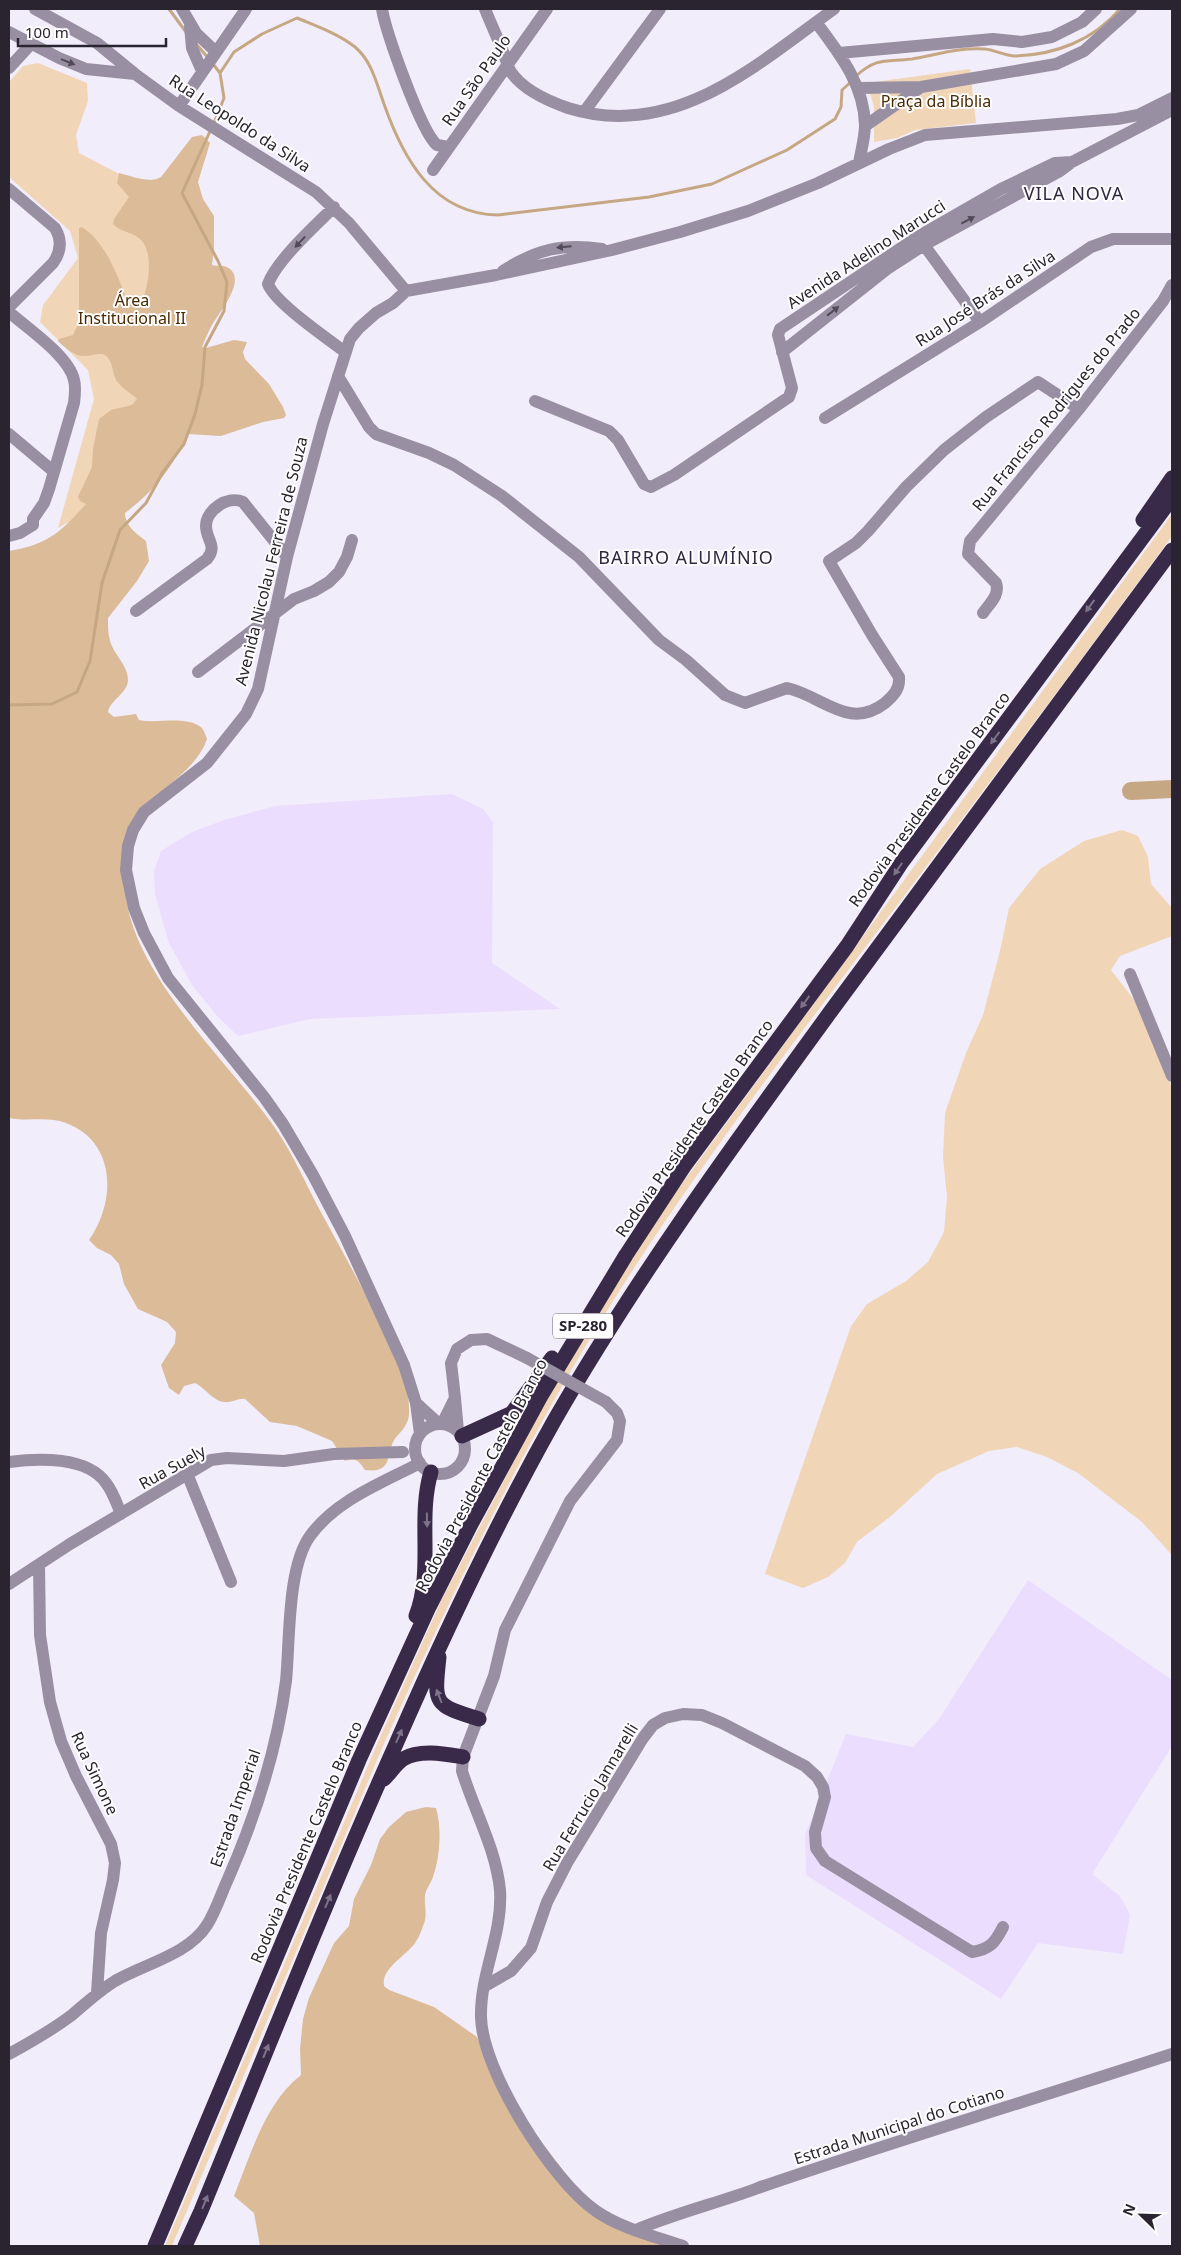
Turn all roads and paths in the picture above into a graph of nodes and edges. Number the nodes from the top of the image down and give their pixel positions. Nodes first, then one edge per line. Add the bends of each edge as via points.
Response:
1 (36, 9) edge
2 (182, 9) edge
3 (246, 9) edge
4 (382, 9) edge
5 (485, 9) edge
6 (547, 9) edge
7 (660, 9) edge
8 (834, 9) edge
9 (1096, 9) edge
10 (1131, 9) edge
11 (816, 22) junction
12 (190, 26) junction
13 (9, 32) edge
14 (31, 44) junction
15 (215, 51) junction
16 (839, 54) junction
17 (508, 64) junction
18 (9, 68) edge
19 (202, 71) junction
20 (135, 74) junction
21 (920, 86) junction
22 (859, 88) junction
23 (1172, 98) edge
24 (179, 106) junction
25 (1172, 110) edge
26 (584, 112) junction
27 (865, 126) junction
28 (449, 147) junction
29 (1072, 162) junction
30 (859, 163) junction
31 (433, 170) dead end
32 (9, 189) edge
33 (334, 207) junction
34 (1172, 239) edge
35 (924, 244) junction
36 (1172, 285) edge
37 (406, 290) junction
38 (9, 307) edge
39 (9, 312) edge
40 (803, 315) junction
41 (980, 322) junction
42 (812, 327) junction
43 (345, 352) junction
44 (782, 352) junction
45 (338, 376) junction
46 (535, 401) dead end
47 (1078, 408) junction
48 (825, 418) dead end
49 (9, 434) edge
50 (54, 471) junction
51 (1172, 478) edge
52 (1172, 498) edge
53 (9, 536) edge
54 (352, 540) dead end
55 (1172, 550) edge
56 (287, 557) junction
57 (1107, 584) junction
58 (136, 610) dead end
59 (983, 613) dead end
60 (276, 614) junction
61 (198, 672) dead end
62 (1130, 974) dead end
63 (1172, 1076) edge
64 (626, 1255) junction
65 (454, 1398) junction
66 (416, 1403) junction
67 (440, 1424) junction
68 (460, 1434) junction
69 (418, 1438) junction
70 (404, 1452) junction
71 (9, 1462) edge
72 (422, 1464) junction
73 (188, 1476) junction
74 (121, 1514) junction
75 (39, 1565) junction
76 (231, 1582) dead end
77 (9, 1584) edge
78 (441, 1642) junction
79 (479, 1718) junction
80 (463, 1757) junction
81 (359, 1760) junction
82 (377, 1786) junction
83 (1003, 1927) dead end
84 (484, 1986) junction
85 (97, 1993) junction
86 (9, 2054) edge
87 (1172, 2054) edge
88 (636, 2230) junction
89 (155, 2246) edge
90 (185, 2246) edge
91 (684, 2246) edge

1 - 20 street, Rua Leopoldo da Silva via 97,43
2 - 12 street
3 - 15 street
4 - 28 street via 392,46 427,131 434,143
5 - 17 street
6 - 17 street, Rua São Paulo
7 - 26 street
8 - 11 street
9 - 16 street via 1082,22 1052,37 1022,42 992,39
10 - 21 street via 1084,51 1056,64
11 - 16 street
11 - 26 street via 711,94 634,116 615,117
12 - 15 street
12 - 19 street via 192,48
13 - 14 street
14 - 18 street
14 -> 20 street via 86,69
15 - 19 street
16 - 22 street
17 - 26 street via 510,71 538,95
17 - 28 street, Rua São Paulo
19 - 24 street
20 - 24 street, Rua Leopoldo da Silva
21 - 22 street
21 - 27 street
22 - 27 street
23 - 30 street via 1138,115 1117,119 925,135
24 - 33 street, Rua Leopoldo da Silva via 291,175
25 - 29 street, Avenida Adelino Marucci
27 - 30 street
28 - 31 street, Rua São Paulo
35 -> 29 street, Avenida Adelino Marucci
29 - 40 street, Avenida Adelino Marucci via 1055,163 1008,185 918,236
30 - 37 street via 748,210 680,232 496,275
32 - 38 street via 52,224 60,246 53,263
33 - 37 street, Rua Leopoldo da Silva
33 -> 43 street via 281,263 268,284 283,303
34 - 41 street, Rua José Brás da Silva via 1114,239 1091,247
35 - 41 street
42 -> 35 street, Avenida Adelino Marucci
36 - 47 street, Rua Francisco Rodrigues do Prado via 1163,301
37 - 43 street, Avenida Nicolau Ferreira de Souza via 359,328
39 - 50 street via 64,361 74,379 74,403
40 - 42 street
40 - 44 street, Avenida Adelino Marucci via 780,329 778,335
41 - 48 street, Rua José Brás da Silva
42 - 44 street, Avenida Adelino Marucci
43 - 45 street, Avenida Nicolau Ferreira de Souza
44 - 46 street, Avenida Adelino Marucci via 792,388 789,397 674,475 651,487 644,484 618,440 608,431
45 - 47 street via 376,434 454,465 534,519 579,557 659,640 715,688 734,700 746,703 787,688 832,708 858,715 879,708 897,692 899,677 828,561 856,543 944,450 1038,382
45 - 56 street, Avenida Nicolau Ferreira de Souza
47 - 59 street, Rua Francisco Rodrigues do Prado via 970,541 968,554 998,588 998,593
49 - 50 street
50 - 53 street via 44,503 32,519 33,525
51 - 57 highway via 1132,536
52 - 57 highway, Rodovia Presidente Castelo Branco / SP-280
54 - 60 street via 347,558 329,582 294,599
55 - 78 highway, SP-280 via 1008,774 928,875 764,1101 651,1266 600,1343 554,1422
56 - 58 street via 243,502 228,500 212,512 206,524 213,547 207,559
56 - 60 street, Avenida Nicolau Ferreira de Souza
57 -> 64 highway, Rodovia Presidente Castelo Branco / SP-280 via 902,862 847,946 685,1165
60 - 61 street
60 - 66 street, Avenida Nicolau Ferreira de Souza via 258,689 246,714 207,763 144,812 128,846 126,870 134,908 168,978 264,1097 313,1175 375,1299 404,1365
62 - 63 street
64 - 68 highway via 516,1409 495,1423
64 - 81 highway, Rodovia Presidente Castelo Branco / SP-280 via 542,1394 470,1526
65 - 67 street
65 - 68 street
65 - 79 street, bridge via 452,1363 457,1349 471,1340 487,1339 606,1402 620,1421 617,1440 570,1501 510,1618
66 - 67 street
66 - 69 street, Avenida Nicolau Ferreira de Souza
67 - 68 street
67 - 69 street via 425,1429
68 - 72 street via 465,1451 459,1465 446,1473
69 - 70 street
69 - 72 street
70 - 72 street, Rua Suely
70 - 73 street, Rua Suely via 334,1454 284,1461 227,1458 211,1460
71 - 74 street via 50,1459 92,1469 106,1483
72 -> 81 highway via 426,1489 426,1571 421,1602
72 - 85 street, Estrada Imperial via 346,1502 310,1536 303,1548 296,1574 286,1682 268,1769 241,1850 207,1925 192,1941
73 - 74 street, Rua Suely
73 - 76 street
74 - 75 street, Rua Suely
75 - 77 street, Rua Suely
75 - 85 street, Rua Simone via 40,1635 50,1702 61,1742 110,1844 115,1863 101,1933
79 -> 78 highway via 448,1708 438,1700 436,1686
82 -> 78 highway, SP-280
79 - 80 street
80 - 82 highway via 417,1755 403,1760
80 - 84 street via 462,1771 500,1887 499,1925
81 - 89 highway, Rodovia Presidente Castelo Branco / SP-280
90 -> 82 highway, SP-280
83 - 84 street, Rua Ferrucio Jannarelli via 997,1940 986,1950 972,1952 825,1860 816,1848 814,1832 824,1797 817,1777 805,1766 722,1723 702,1715 683,1714 653,1725 643,1738 567,1863 531,1948 511,1971
84 - 88 street via 481,2016 484,2043 534,2142 594,2210
85 - 86 street, Estrada Imperial via 39,2038
87 - 88 street, Estrada Municipal do Cotiano via 861,2153
88 - 91 street

